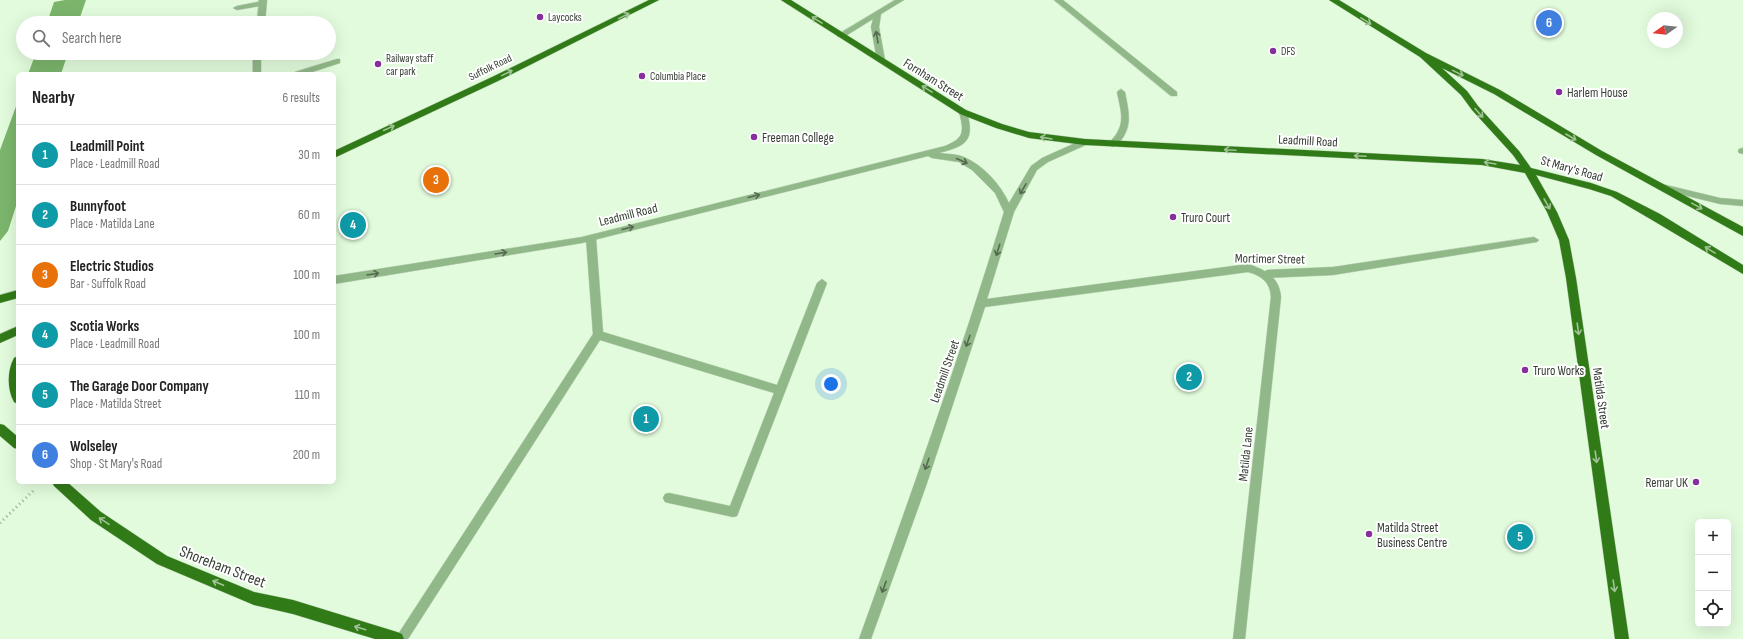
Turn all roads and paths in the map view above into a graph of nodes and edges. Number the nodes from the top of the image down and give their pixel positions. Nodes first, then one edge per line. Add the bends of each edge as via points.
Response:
1 (655, 0) edge
2 (785, 0) edge
3 (900, 0) edge
4 (1058, 0) edge
5 (1333, 0) edge
6 (263, 2) edge
7 (237, 8) dead end
8 (878, 13) junction
9 (262, 16) edge
10 (841, 34) junction
11 (1423, 55) junction
12 (258, 60) edge
13 (881, 60) junction
14 (337, 61) dead end
15 (257, 72) edge
16 (304, 72) edge
17 (1121, 92) dead end
18 (1174, 94) dead end
19 (963, 112) junction
20 (1085, 142) junction
21 (1112, 144) junction
22 (336, 154) edge
23 (924, 154) junction
24 (1528, 170) junction
25 (1662, 187) junction
26 (1743, 203) edge
27 (1009, 212) junction
28 (1743, 232) edge
29 (592, 238) junction
30 (1534, 240) dead end
31 (1743, 270) edge
32 (1267, 274) junction
33 (336, 280) edge
34 (822, 283) dead end
35 (16, 295) edge
36 (0, 299) edge
37 (981, 304) junction
38 (16, 331) edge
39 (598, 335) junction
40 (0, 339) edge
41 (16, 371) edge
42 (16, 390) edge
43 (781, 391) junction
44 (0, 429) edge
45 (16, 442) edge
46 (60, 484) edge
47 (37, 487) dead end
48 (669, 498) dead end
49 (0, 523) edge
50 (397, 639) edge
51 (401, 639) edge
52 (865, 639) edge
53 (1240, 639) edge
54 (1622, 639) edge

22 -> 1 highway, Suffolk Road
10 -> 2 highway, Fornham Street
3 - 8 street
4 - 18 street
5 -> 11 highway, St Mary's Road
6 - 7 street
6 - 9 street
8 - 10 street
13 -> 8 street via 875,27
10 - 13 highway, Fornham Street
11 -> 24 highway, St Mary's Road via 1464,93
11 -> 25 highway, St Mary's Road via 1497,92
12 - 15 street
19 -> 13 highway, Fornham Street
14 - 16 street
17 - 21 street via 1126,126 1122,135
20 -> 19 highway, Fornham Street via 1029,135
19 - 23 street, Leadmill Road via 967,135 961,143
20 - 21 highway, Leadmill Road
20 -> 27 street, Leadmill Street via 1045,160 1034,168
24 -> 21 highway, Leadmill Road via 1482,162
23 -> 27 street, Leadmill Road via 961,159 975,168 999,191
29 -> 23 street, Leadmill Road
31 -> 24 highway, St Mary's Road via 1614,194
24 -> 54 highway, Matilda Street via 1552,212 1564,240
25 - 26 street via 1720,201
25 -> 28 highway, St Mary's Road
27 -> 37 street, Leadmill Street
33 -> 29 street, Leadmill Road
29 - 39 street
30 - 32 street, Mortimer Street via 1333,270
32 - 37 street, Mortimer Street via 1248,268
32 - 53 street, Matilda Lane via 1274,285 1276,297
34 - 43 street
35 - 36 highway
37 -> 52 street, Leadmill Street
38 - 40 highway
39 - 43 street
39 - 51 street
41 - 42 highway
43 - 48 street via 733,512
44 - 45 highway
50 -> 46 highway, Shoreham Street via 293,607 254,598 162,560 96,516
47 - 49 path

